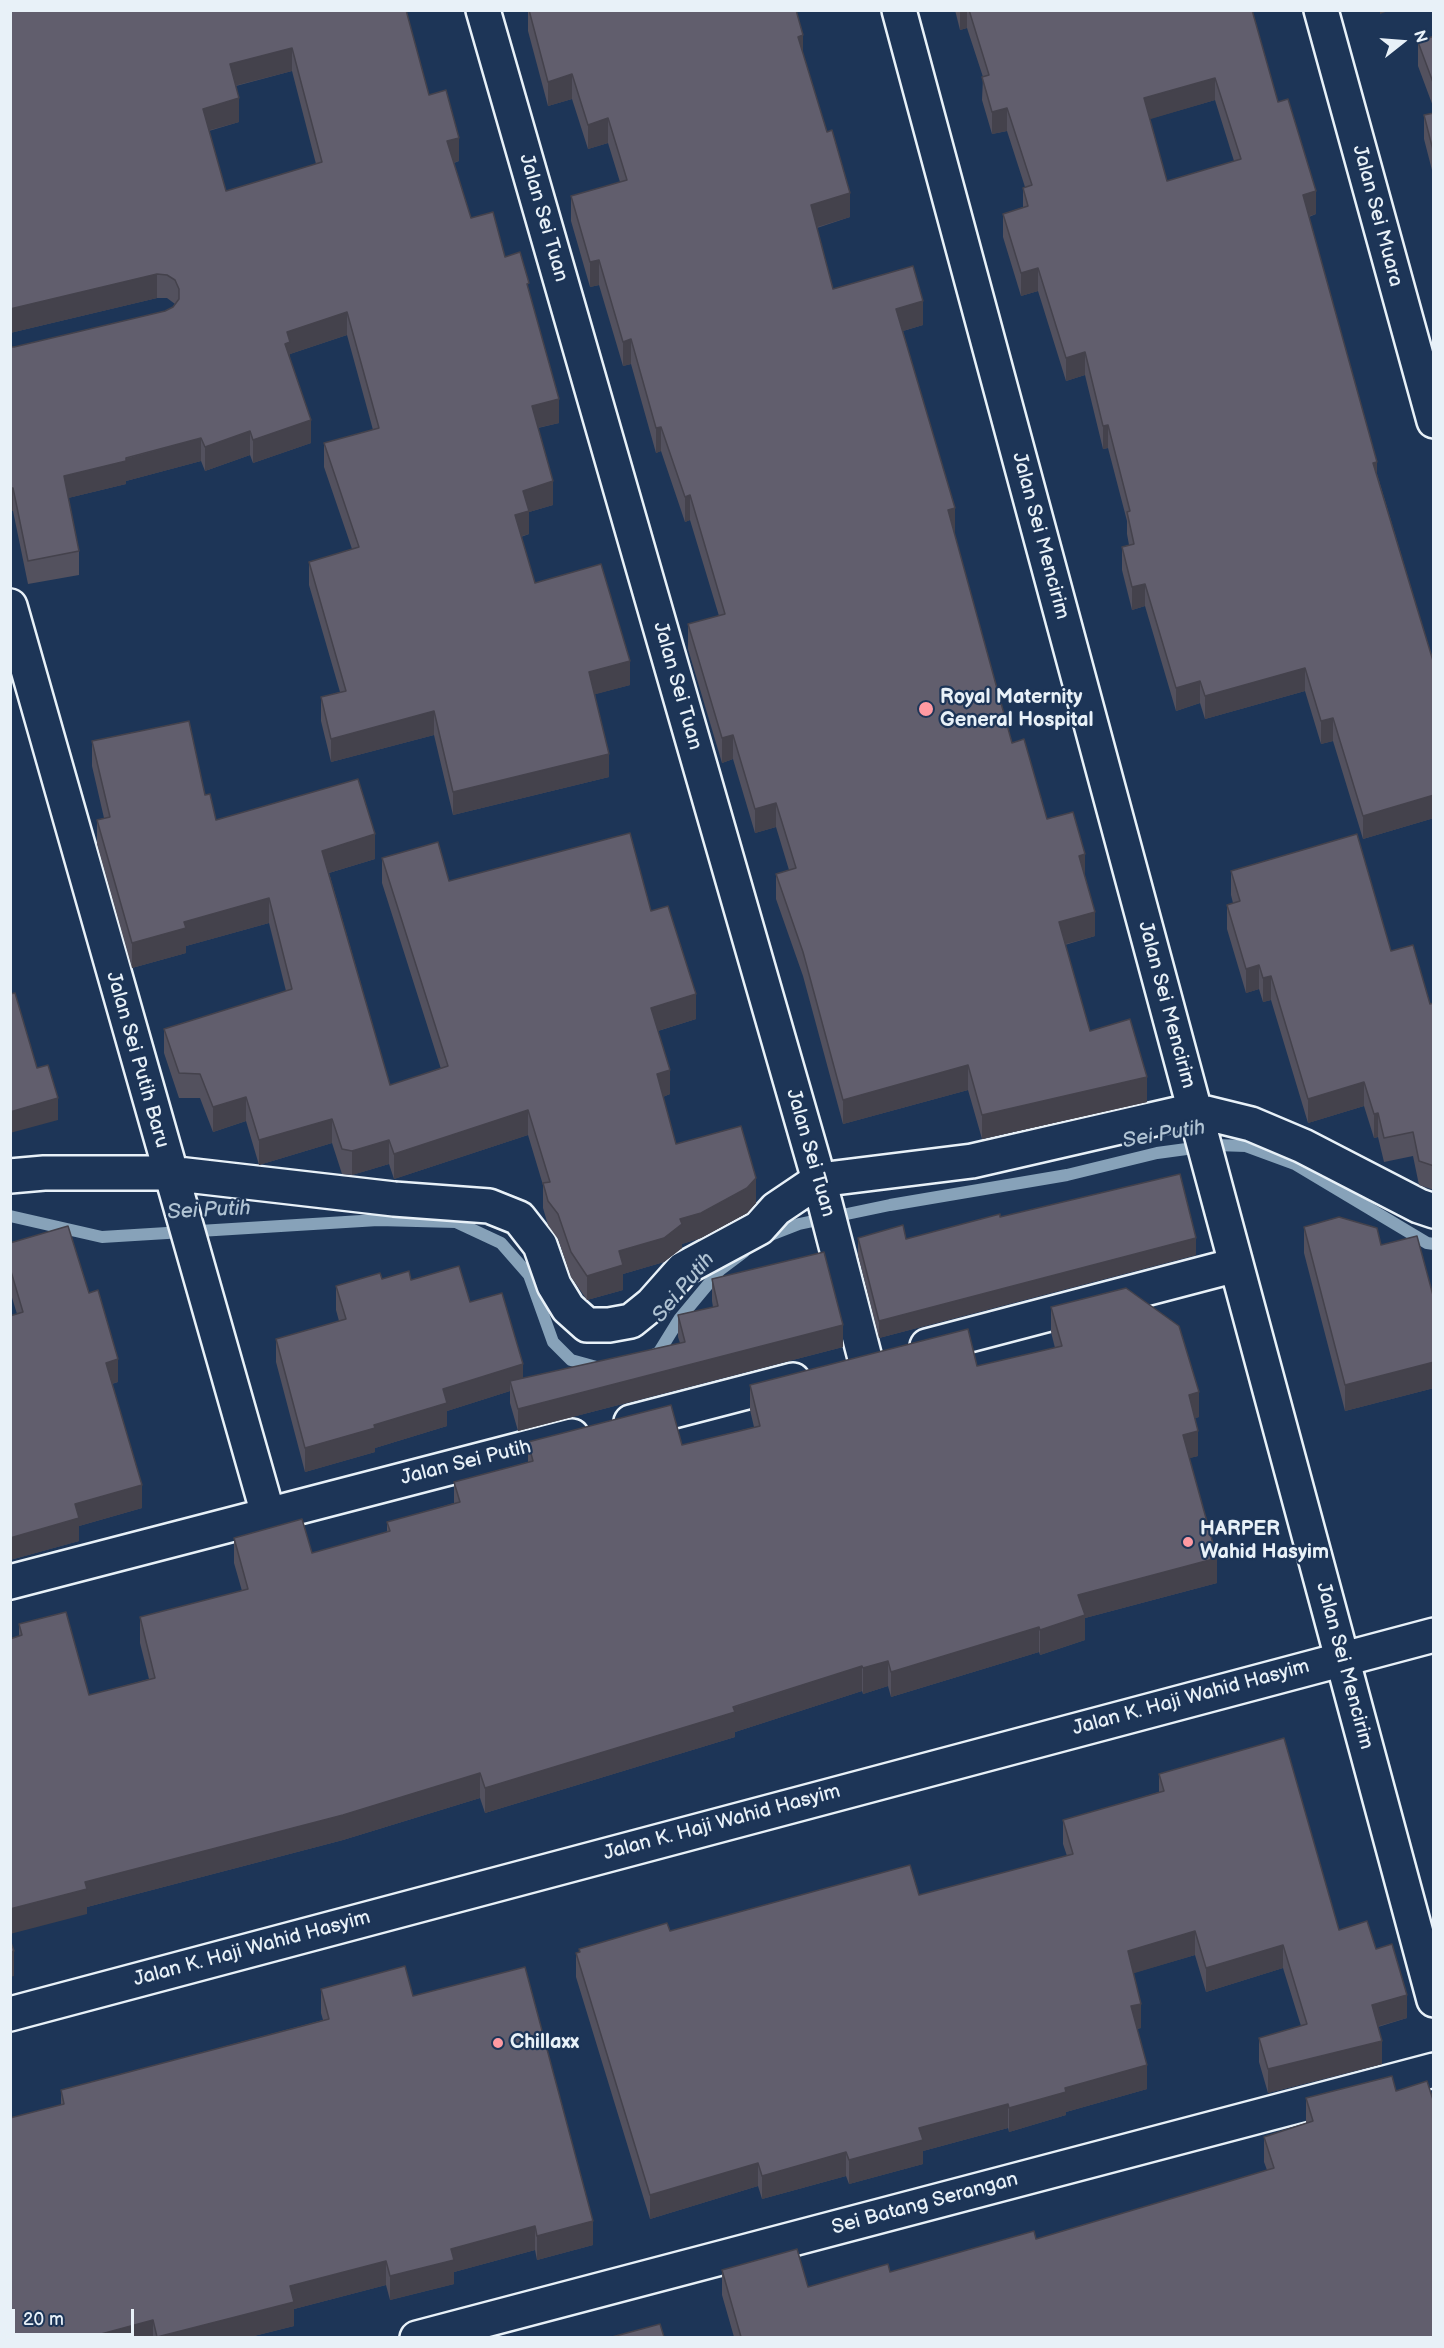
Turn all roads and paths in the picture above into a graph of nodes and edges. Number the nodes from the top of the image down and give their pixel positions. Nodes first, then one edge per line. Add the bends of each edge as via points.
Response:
1 (483, 10) edge
2 (899, 10) edge
3 (1321, 10) edge
4 (1434, 421) edge
5 (10, 606) edge
6 (1196, 1114) junction
7 (169, 1173) junction
8 (10, 1176) edge
9 (821, 1190) junction
10 (1434, 1211) edge
11 (1236, 1265) junction
12 (885, 1357) junction
13 (267, 1514) junction
14 (10, 1582) edge
15 (1434, 1635) edge
16 (1341, 1658) junction
17 (1434, 2000) edge
18 (10, 2013) edge
19 (1434, 2070) edge
20 (417, 2337) edge

1 - 9 street, Jalan Sei Tuan
2 - 6 street, Jalan Sei Mencirim
3 - 4 street, Jalan Sei Muara
5 - 7 street, Jalan Sei Putih Baru
6 - 9 street
6 - 10 street via 1251,1124
6 - 11 street, Jalan Sei Mencirim
7 - 8 street
7 - 9 street via 489,1206 519,1218 540,1245 554,1285 568,1308 587,1325 631,1321 683,1269 759,1228 776,1209
7 - 13 street, Jalan Sei Putih Baru
9 - 12 street, Jalan Sei Tuan via 835,1245
11 - 12 street, Jalan Sei Putih
11 - 16 street, Jalan Sei Mencirim
12 - 13 street, Jalan Sei Putih
13 - 14 street, Jalan Sei Putih
15 - 16 street, Jalan K. Haji Wahid Hasyim
16 - 17 street, Jalan Sei Mencirim
16 - 18 street, Jalan K. Haji Wahid Hasyim
19 - 20 street, Sei Batang Serangan

